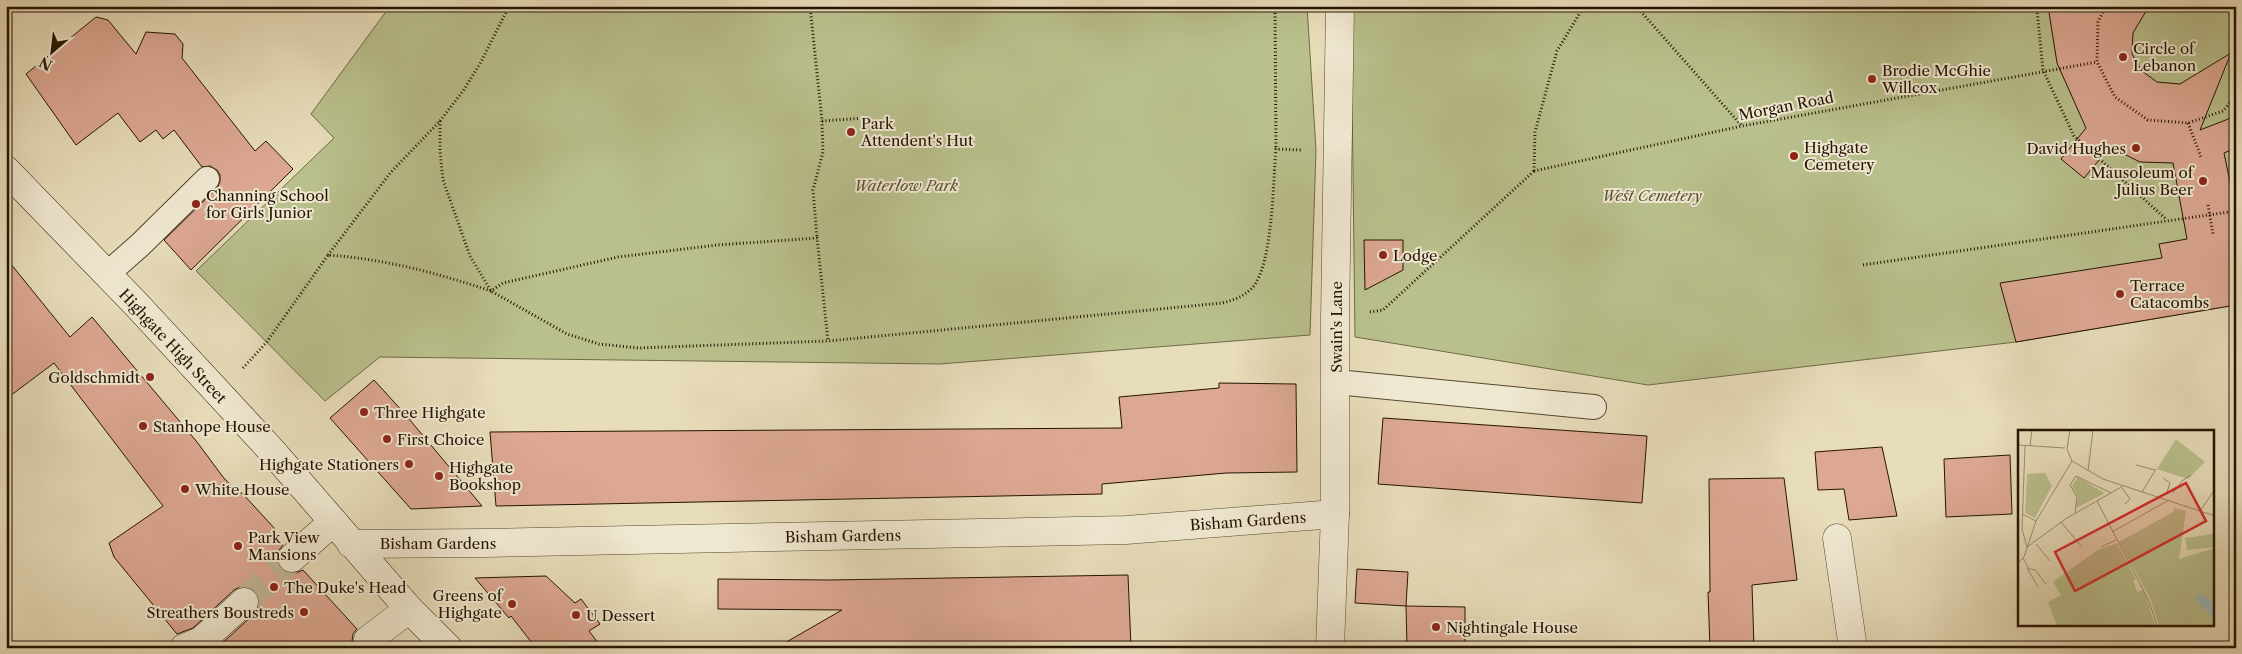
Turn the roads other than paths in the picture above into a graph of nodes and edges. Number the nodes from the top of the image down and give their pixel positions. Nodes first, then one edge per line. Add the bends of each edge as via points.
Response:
1 (1340, 6) edge
2 (207, 179) dead end
3 (9, 180) edge
4 (106, 275) junction
5 (1336, 382) junction
6 (1594, 407) dead end
7 (1335, 514) junction
8 (333, 522) junction
9 (1837, 538) dead end
10 (351, 544) junction
11 (292, 558) tunnel mouth
12 (244, 602) tunnel mouth
13 (409, 609) junction
14 (368, 640) dead end
15 (184, 648) edge
16 (448, 648) edge
17 (1330, 648) edge
18 (1853, 648) edge

1 - 5 street, Swain's Lane
2 - 4 lane
3 - 4 street, Highgate High Street
4 - 8 street, Highgate High Street via 272,451
5 - 6 lane
5 - 7 street, Swain's Lane
7 - 10 street, Bisham Gardens via 1126,530
7 - 17 street, Swain's Lane
8 - 10 street, Highgate High Street
8 - 11 street
9 - 18 street
10 - 13 street, Highgate High Street
12 - 15 street via 200,641
13 - 14 street
13 - 16 street, Highgate High Street

